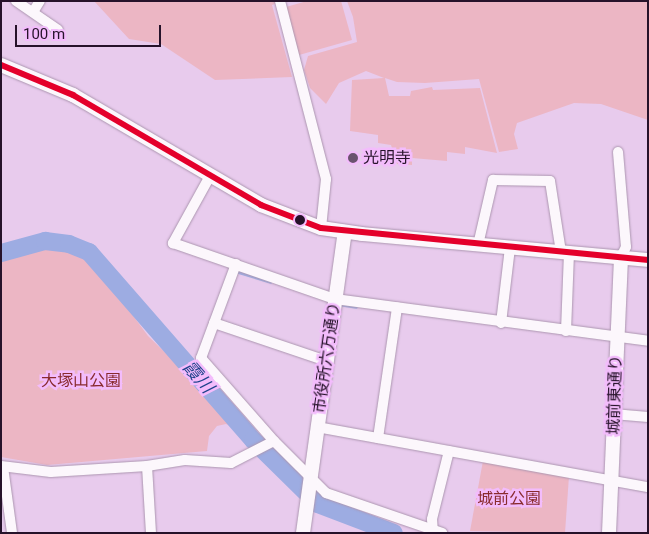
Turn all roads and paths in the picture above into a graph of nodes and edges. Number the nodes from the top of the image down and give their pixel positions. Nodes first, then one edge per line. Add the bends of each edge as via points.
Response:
1 (16, 1) edge
2 (40, 1) edge
3 (280, 1) edge
4 (33, 12) junction
5 (58, 30) dead end
6 (1, 65) edge
7 (618, 152) dead end
8 (210, 176) junction
9 (321, 228) junction
10 (345, 232) junction
11 (478, 245) junction
12 (510, 248) junction
13 (565, 252) junction
14 (621, 257) junction
15 (648, 260) edge
16 (235, 268) junction
17 (334, 302) junction
18 (396, 311) junction
19 (214, 323) junction
20 (501, 323) junction
21 (566, 331) junction
22 (617, 338) junction
23 (648, 342) edge
24 (326, 360) junction
25 (613, 414) junction
26 (648, 417) edge
27 (317, 427) junction
28 (378, 438) junction
29 (272, 442) junction
30 (449, 451) junction
31 (2, 466) edge
32 (147, 466) junction
33 (612, 481) junction
34 (309, 482) junction
35 (648, 487) edge
36 (1, 532) edge
37 (436, 532) edge
38 (6, 533) edge
39 (12, 533) edge
40 (151, 533) edge
41 (303, 533) edge
42 (609, 533) edge

1 - 4 street
2 - 4 street
3 - 9 street via 326,179
4 - 5 street
6 - 8 street via 73,95
7 - 14 street via 626,247
8 - 9 street via 274,211
8 - 16 street via 173,243
9 - 10 street
10 - 11 street
10 - 17 street, 市役所六万通り
11 - 12 street
11 - 13 street via 493,180 550,181
12 - 13 street
12 - 20 street
13 - 14 street
13 - 21 street
14 - 15 street
14 - 22 street, 城前東通り
16 - 17 street
16 - 19 street
17 - 18 street
17 - 24 street, 市役所六万通り
18 - 20 street
18 - 28 street
19 - 24 street
19 - 29 street via 201,358
20 - 21 street
21 - 22 street
22 - 23 street
22 - 25 street, 城前東通り
24 - 27 street, 市役所六万通り
25 - 26 street
25 - 33 street, 城前東通り
27 - 28 street
27 - 34 street, 市役所六万通り
28 - 30 street
29 - 32 street via 231,463 203,460
29 - 34 street
30 - 33 street
30 - 37 street
31 - 32 street via 50,472
31 - 39 street
32 - 40 street
33 - 35 street
33 - 42 street, 城前東通り
34 - 37 street via 326,494
34 - 41 street, 市役所六万通り
36 - 38 street

